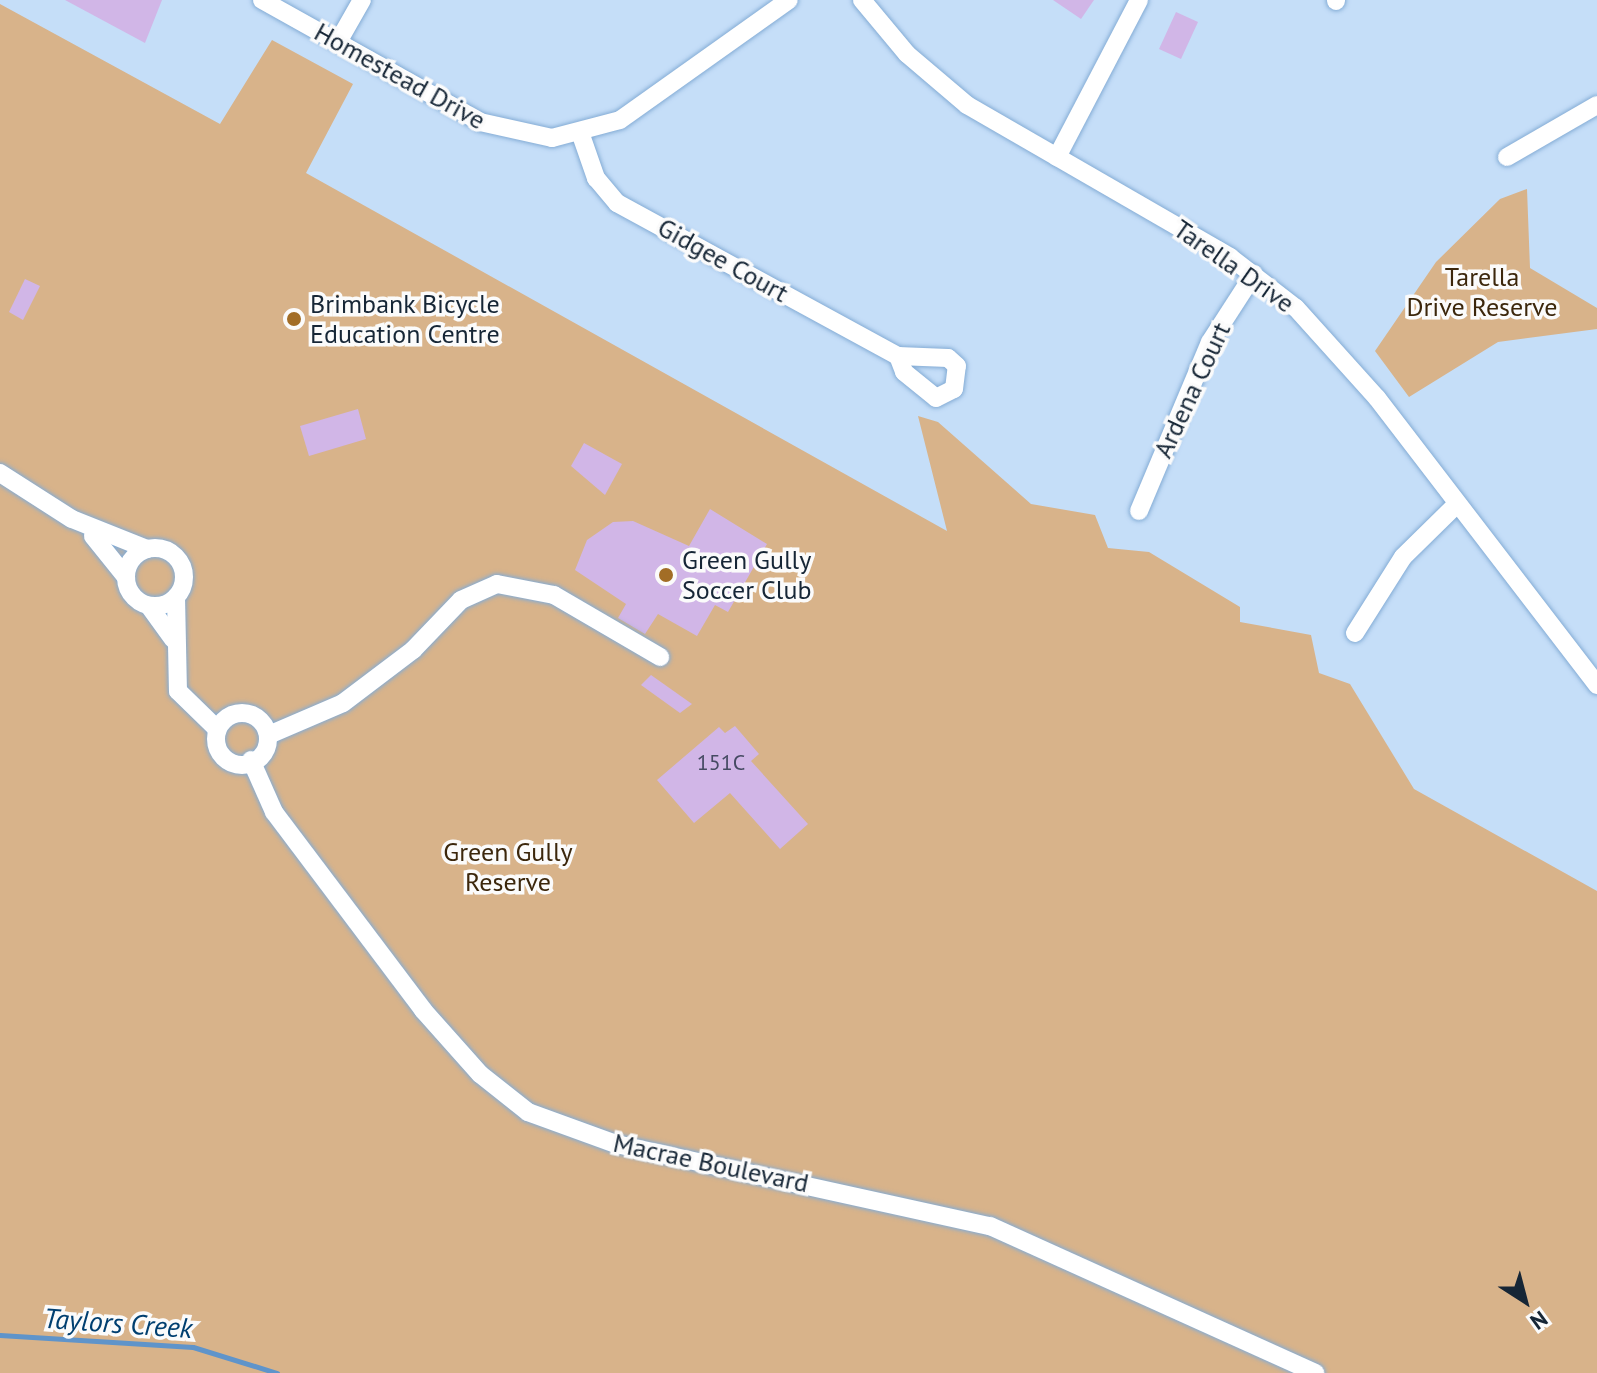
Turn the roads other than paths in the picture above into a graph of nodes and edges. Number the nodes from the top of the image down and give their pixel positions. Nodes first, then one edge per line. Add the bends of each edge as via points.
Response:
1 (262, 0) edge
2 (362, 0) edge
3 (789, 0) edge
4 (862, 0) edge
5 (1139, 0) edge
6 (338, 42) junction
7 (1597, 105) edge
8 (581, 135) junction
9 (1057, 157) junction
10 (1507, 157) dead end
11 (1254, 274) junction
12 (898, 356) dead end
13 (0, 473) edge
14 (1457, 504) junction
15 (1139, 511) dead end
16 (72, 519) junction
17 (147, 549) junction
18 (126, 577) junction
19 (176, 597) junction
20 (149, 606) junction
21 (1355, 633) dead end
22 (173, 639) junction
23 (660, 657) dead end
24 (1597, 685) edge
25 (216, 728) junction
26 (271, 734) junction
27 (251, 760) junction
28 (1315, 1373) edge

1 - 6 street, Homestead Drive
2 - 6 street
3 - 8 street, Homestead Drive via 620,120
4 - 9 street, Tarella Drive via 931,77
5 - 9 street
6 - 8 street, Homestead Drive via 498,129
7 - 10 street
8 - 12 street, Gidgee Court via 596,178 617,203
9 - 11 street, Tarella Drive
11 - 14 street, Tarella Drive via 1329,340
11 - 15 street, Ardena Court via 1210,342
13 - 16 street
14 - 21 street via 1403,557
14 - 24 street, Tarella Drive
16 - 17 street
16 - 18 street via 101,542
17 - 18 street via 132,560
17 - 19 street via 162,549 180,562
18 - 20 street via 132,596
19 - 20 street
19 - 22 street
20 - 22 street
22 - 25 street via 178,691
23 - 26 street via 554,595 497,584 461,600 413,650 343,703
25 - 26 street via 245,716
25 - 27 street via 212,740 222,757
26 - 27 street via 269,749
27 - 28 street, Macrae Boulevard via 274,812 423,1010 480,1074 528,1112 616,1144 990,1226

